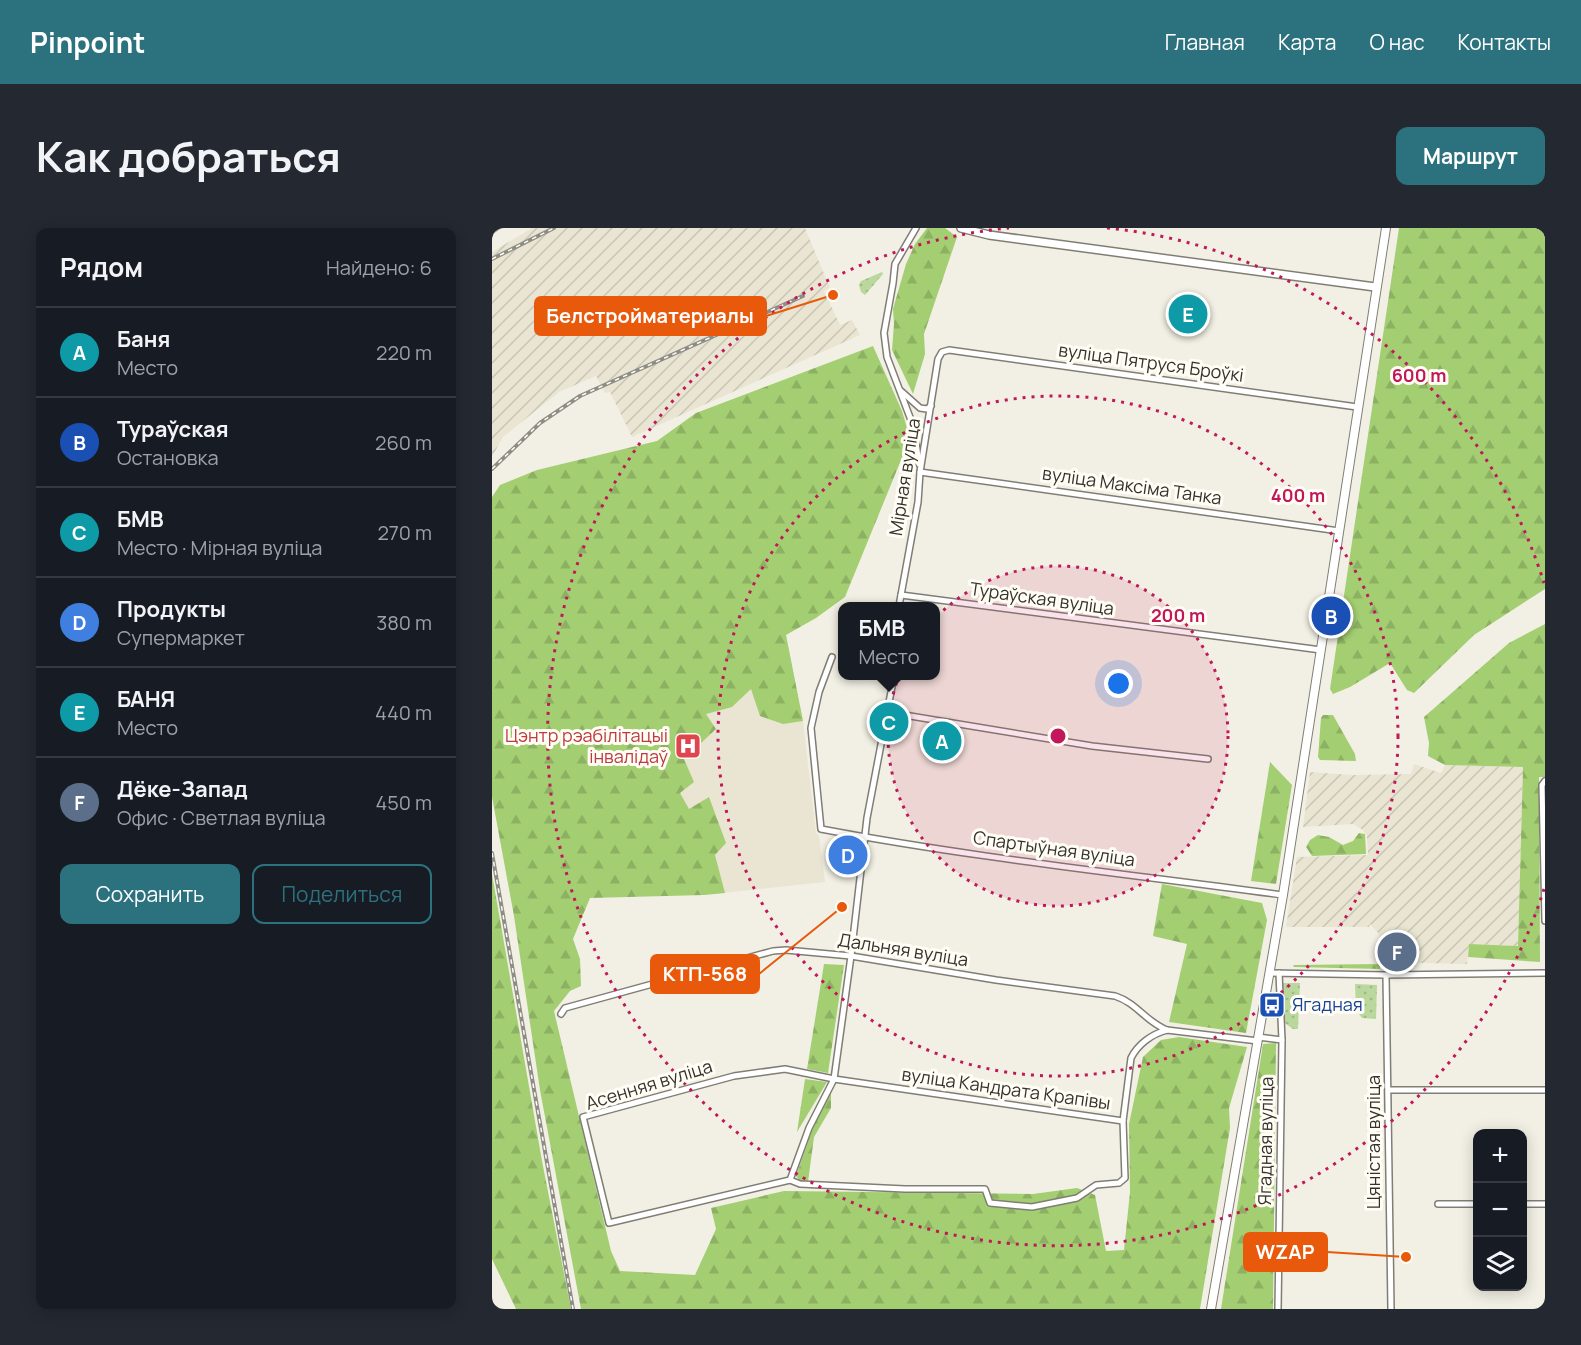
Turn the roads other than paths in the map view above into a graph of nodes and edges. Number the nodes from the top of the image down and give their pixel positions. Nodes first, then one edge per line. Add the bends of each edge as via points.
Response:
1 (916, 228) edge
2 (961, 228) edge
3 (1386, 228) edge
4 (1375, 287) junction
5 (942, 352) joint
6 (898, 387) junction
7 (931, 406) junction
8 (1357, 407) junction
9 (920, 472) junction
10 (1339, 531) junction
11 (902, 595) junction
12 (900, 602) edge
13 (1321, 651) junction
14 (832, 657) dead end
15 (893, 680) edge
16 (886, 712) junction
17 (1208, 759) dead end
18 (1545, 781) edge
19 (866, 838) junction
20 (1283, 895) junction
21 (1545, 921) edge
22 (851, 956) junction
23 (1269, 973) junction
24 (1279, 973) junction
25 (1545, 973) edge
26 (1386, 975) junction
27 (561, 1014) dead end
28 (1167, 1030) junction
29 (1258, 1039) junction
30 (1282, 1040) junction
31 (834, 1079) junction
32 (1389, 1089) junction
33 (1545, 1089) edge
34 (1123, 1121) junction
35 (790, 1180) junction
36 (1438, 1204) dead end
37 (1473, 1204) edge
38 (1527, 1204) edge
39 (1545, 1204) edge
40 (1211, 1309) edge
41 (1278, 1309) edge
42 (1391, 1309) edge

1 - 6 street via 895,264 884,333 887,357
2 - 4 street
3 - 4 main road
4 - 8 main road
5 - 7 street, Мірная вуліца
5 - 8 street, вуліца Пятруся Броўкі
6 - 7 street via 921,408
6 - 9 street via 914,428
7 - 9 street, Мірная вуліца
8 - 10 main road
9 - 10 street, вуліца Максіма Танка
9 - 11 street, Мірная вуліца
10 - 13 main road
11 - 12 street, Мірная вуліца
11 - 13 street, Тураўская вуліца
13 - 20 main road
14 - 19 street, Спартыўная вуліца via 811,728 821,829
15 - 16 street
16 - 17 street via 1092,746
16 - 19 street
18 - 21 street
19 - 20 street, Спартыўная вуліца
19 - 22 street
20 - 23 main road
22 - 27 street, Дальняя вуліца via 773,951 565,1008
22 - 28 street, Дальняя вуліца via 1115,996
22 - 31 street
23 - 24 street
23 - 29 main road
24 - 26 street
24 - 30 street, Ягадная вуліца
25 - 26 street
26 - 32 street, Цяністая вуліца
28 - 29 street
28 - 34 street via 1156,1033 1131,1058
29 - 30 street
29 - 40 main road
30 - 41 street, Ягадная вуліца
31 - 34 street, вуліца Кандрата Крапівы
31 - 35 street via 809,1128
31 - 35 street, Асенняя вуліца via 785,1069 762,1071 583,1117 609,1223
32 - 33 street
32 - 42 street, Цяністая вуліца
34 - 35 street, вуліца Кандрата Крапівы via 1124,1182 1096,1185 1077,1198 1032,1208 990,1203 985,1189 905,1189 800,1184
36 - 37 street
38 - 39 street

